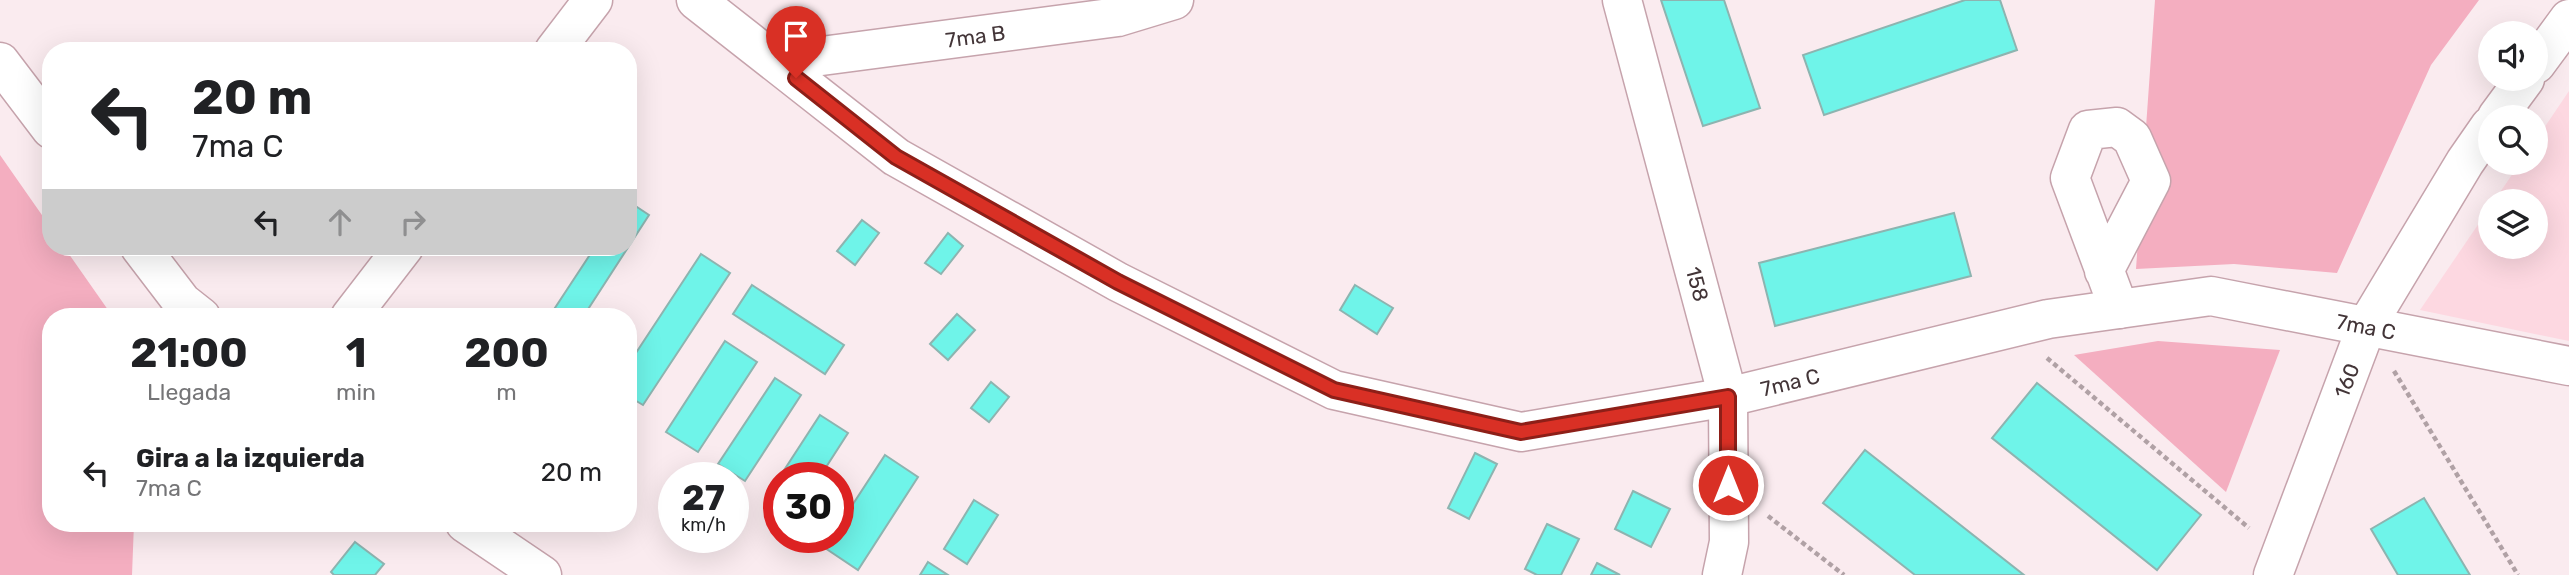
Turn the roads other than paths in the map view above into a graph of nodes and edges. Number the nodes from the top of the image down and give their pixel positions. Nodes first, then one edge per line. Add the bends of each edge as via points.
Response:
1 (593, 0) edge
2 (696, 0) edge
3 (1174, 0) edge
4 (1622, 0) edge
5 (2569, 19) edge
6 (561, 42) edge
7 (2548, 48) edge
8 (0, 62) edge
9 (776, 62) junction
10 (42, 117) edge
11 (2478, 143) edge
12 (147, 256) edge
13 (397, 256) edge
14 (2104, 271) dead end
15 (189, 308) edge
16 (357, 308) edge
17 (2119, 309) junction
18 (2367, 325) junction
19 (2569, 366) edge
20 (1728, 397) junction
21 (478, 532) edge
22 (2277, 565) edge
23 (542, 575) edge
24 (1722, 575) edge

1 - 6 street
2 - 9 street, 7ma C
3 - 9 street, 7ma B via 1118,17
4 - 20 street, 158
5 - 7 street
8 - 10 street
9 - 20 street, 7ma C via 896,157 1118,282 1334,390 1521,432
11 - 18 street, 160
12 - 15 street
13 - 16 street
14 - 17 street
17 - 18 street, 7ma C via 2211,296
17 - 20 street, 7ma C via 2048,319
18 - 19 street, 7ma C
18 - 22 street, 160
20 - 24 street, 158 via 1729,542
21 - 23 street

